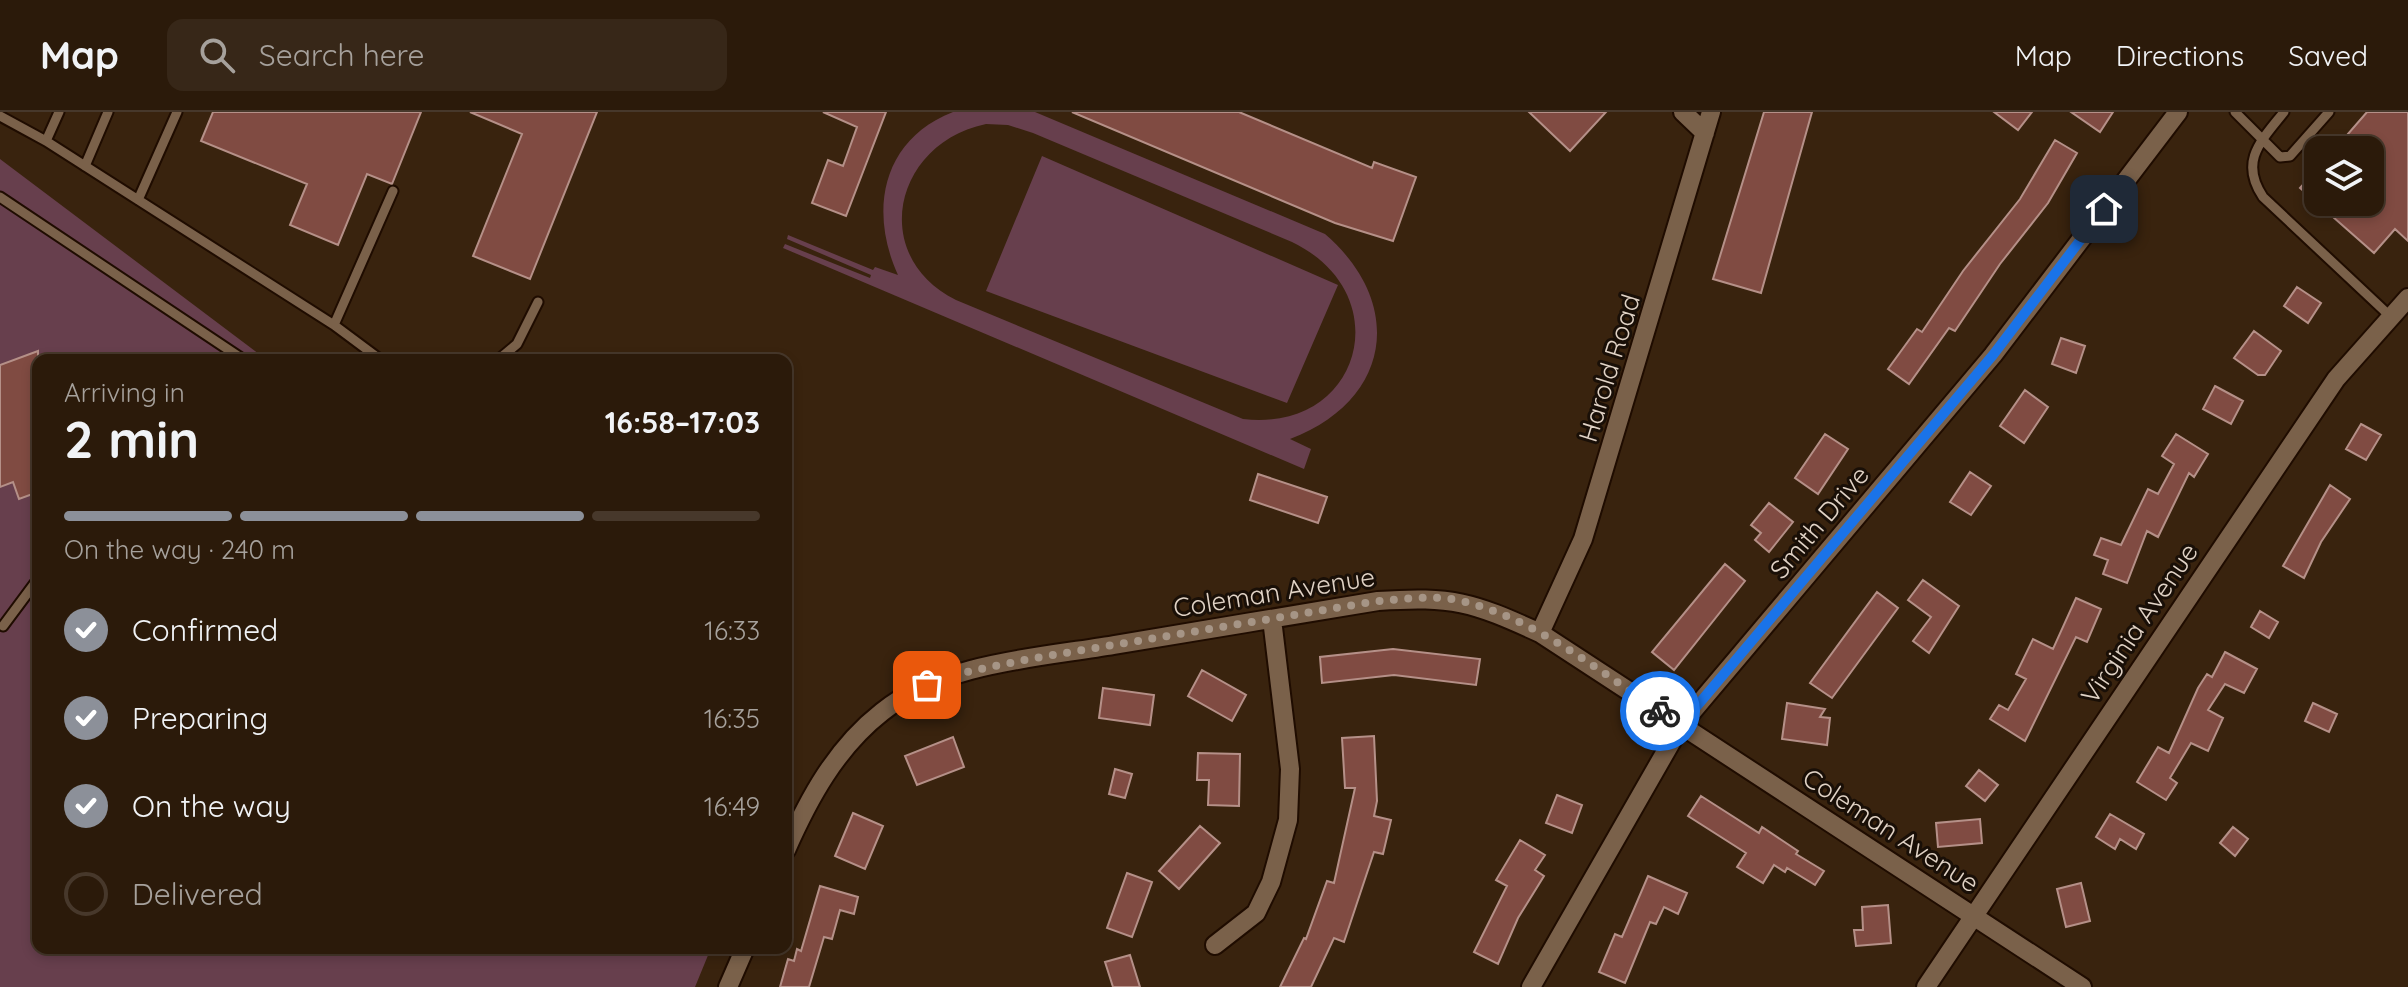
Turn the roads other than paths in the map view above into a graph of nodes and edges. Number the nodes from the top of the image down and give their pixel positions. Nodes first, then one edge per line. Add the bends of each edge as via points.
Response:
1 (59, 112) edge
2 (108, 112) edge
3 (177, 112) edge
4 (1683, 112) edge
5 (1711, 112) edge
6 (2178, 112) edge
7 (2235, 112) edge
8 (2284, 112) edge
9 (2329, 112) edge
10 (0, 116) edge
11 (1705, 133) junction
12 (2262, 140) junction
13 (46, 141) junction
14 (85, 166) junction
15 (393, 191) dead end
16 (0, 197) edge
17 (138, 200) junction
18 (2408, 298) edge
19 (538, 302) dead end
20 (2391, 317) junction
21 (334, 325) junction
22 (235, 354) edge
23 (373, 354) edge
24 (505, 354) edge
25 (32, 587) edge
26 (1272, 619) junction
27 (3, 626) dead end
28 (1540, 633) junction
29 (1681, 725) junction
30 (792, 838) edge
31 (1973, 915) junction
32 (1215, 945) dead end
33 (742, 954) edge
34 (728, 987) edge
35 (1531, 987) edge
36 (1926, 987) edge
37 (2082, 987) edge

1 - 13 lane
2 - 14 lane
3 - 17 lane
4 - 11 street
5 - 11 street, Harold Road
6 - 29 street, Smith Drive via 1993,355
7 - 12 lane
8 - 12 lane
9 - 12 lane via 2290,156 2280,157
10 - 13 lane
11 - 28 street, Harold Road via 1583,539
12 - 20 lane via 2251,179 2263,197
13 - 14 lane
14 - 17 lane
15 - 21 lane
16 - 22 lane
17 - 21 lane
18 - 20 street, Virginia Avenue
19 - 24 lane via 517,344
20 - 31 street, Virginia Avenue via 2336,379
21 - 23 lane
25 - 27 lane
26 - 28 street, Coleman Avenue via 1434,597 1476,605
26 - 30 street, Coleman Avenue via 1029,659 927,685 883,711 842,751
26 - 32 street via 1290,769 1288,820 1271,882 1256,913
28 - 29 street, Coleman Avenue
29 - 31 street, Coleman Avenue
29 - 35 street, Smith Drive
31 - 36 street, Virginia Avenue
31 - 37 street, Coleman Avenue
33 - 34 street

